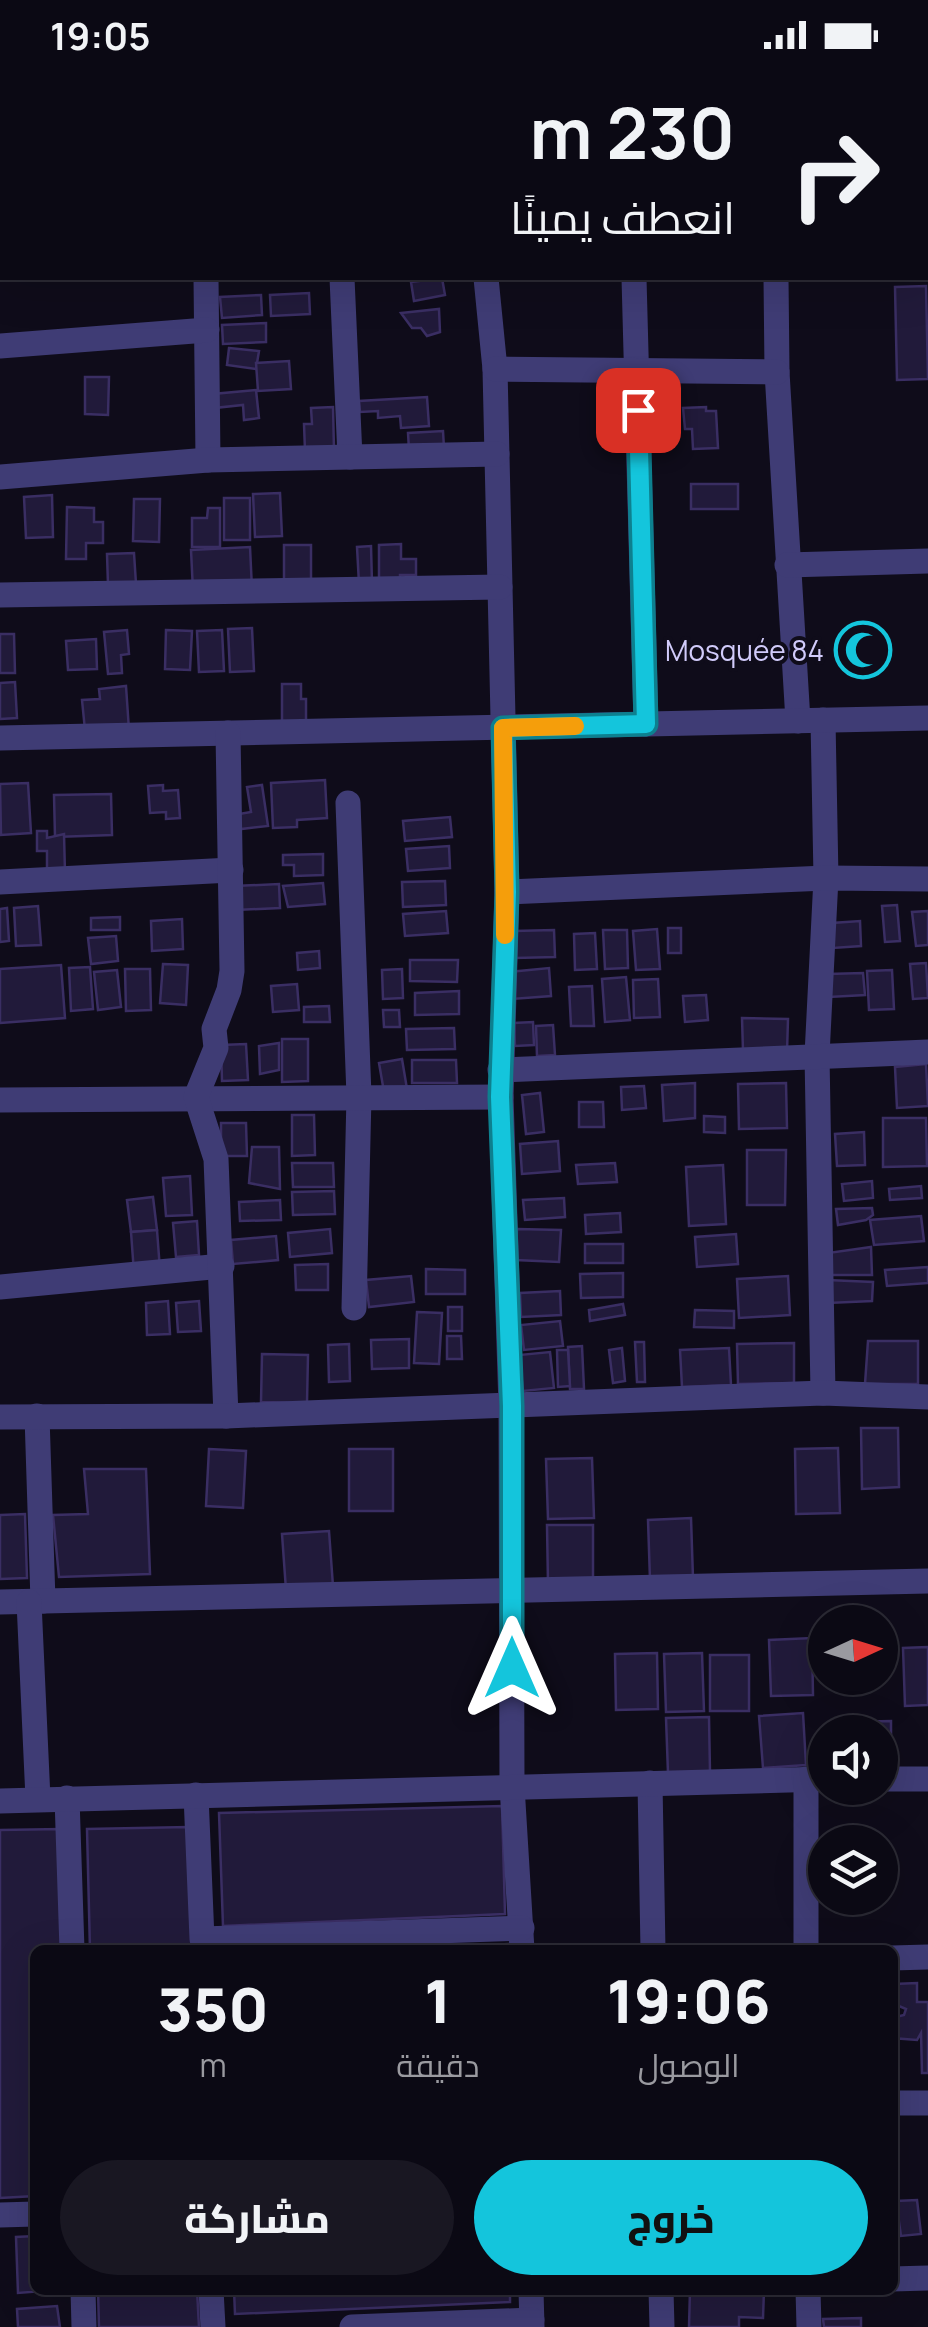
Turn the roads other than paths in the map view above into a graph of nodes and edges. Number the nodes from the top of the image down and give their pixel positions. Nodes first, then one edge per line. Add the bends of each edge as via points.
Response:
1 (206, 280) edge
2 (342, 280) edge
3 (486, 280) edge
4 (634, 280) edge
5 (776, 280) edge
6 (207, 330) junction
7 (0, 346) edge
8 (495, 369) junction
9 (636, 372) junction
10 (777, 372) junction
11 (497, 454) junction
12 (350, 457) junction
13 (208, 460) junction
14 (0, 477) edge
15 (928, 561) edge
16 (787, 565) junction
17 (500, 587) junction
18 (0, 595) edge
19 (928, 718) edge
20 (810, 720) junction
21 (646, 724) junction
22 (503, 728) junction
23 (228, 733) junction
24 (0, 738) edge
25 (348, 803) dead end
26 (231, 870) junction
27 (826, 878) junction
28 (928, 879) edge
29 (0, 882) edge
30 (507, 892) junction
31 (928, 1052) edge
32 (817, 1055) junction
33 (500, 1070) junction
34 (359, 1096) junction
35 (196, 1097) junction
36 (500, 1097) junction
37 (0, 1100) edge
38 (222, 1266) junction
39 (0, 1287) edge
40 (354, 1308) dead end
41 (823, 1393) junction
42 (928, 1397) edge
43 (512, 1406) junction
44 (0, 1416) edge
45 (36, 1416) junction
46 (226, 1416) junction
47 (928, 1581) edge
48 (512, 1588) junction
49 (36, 1601) junction
50 (0, 1602) edge
51 (808, 1779) edge
52 (898, 1779) edge
53 (928, 1779) edge
54 (650, 1783) junction
55 (512, 1786) junction
56 (196, 1795) junction
57 (67, 1798) junction
58 (38, 1800) junction
59 (0, 1801) edge
60 (814, 1805) edge
61 (522, 1939) edge
62 (72, 1945) edge
63 (202, 1945) edge
64 (653, 1945) edge
65 (806, 1945) edge
66 (928, 1956) edge
67 (898, 1958) edge
68 (898, 2103) edge
69 (928, 2104) edge
70 (0, 2214) edge
71 (30, 2214) edge
72 (928, 2278) edge
73 (898, 2279) edge
74 (83, 2295) edge
75 (212, 2295) edge
76 (531, 2295) edge
77 (661, 2295) edge
78 (808, 2295) edge
79 (532, 2323) edge
80 (84, 2327) edge
81 (212, 2327) edge
82 (352, 2327) edge
83 (662, 2327) edge
84 (808, 2327) edge

1 - 6 street
2 - 12 street
3 - 8 street
4 - 9 street
5 - 10 street
6 - 7 street
6 - 13 street
8 - 9 street
8 - 11 street
9 - 10 street
9 - 21 street
10 - 16 street
11 - 12 street
11 - 17 street
12 - 13 street
13 - 14 street
15 - 16 street
16 - 20 street
17 - 18 street
17 - 22 street
19 - 20 street
20 - 21 street
20 - 27 street
21 - 22 street
22 - 23 street
22 - 30 street
23 - 24 street
23 - 26 street
25 - 34 street
26 - 29 street
26 - 35 street via 229,990
27 - 28 street
27 - 30 street
27 - 32 street
30 - 33 street
31 - 32 street
32 - 33 street
32 - 41 street
33 - 36 street
34 - 35 street
34 - 36 street
34 - 40 street
35 - 37 street
35 - 38 street via 216,1159
36 - 43 street
38 - 39 street
38 - 46 street
41 - 42 street
41 - 43 street
43 - 46 street
43 - 48 street
44 - 45 street
45 - 46 street
45 - 49 street
47 - 48 street
48 - 49 street
48 - 55 street
49 - 50 street
49 - 58 street
51 - 54 street
52 - 53 street
54 - 55 street
54 - 64 street
55 - 56 street
55 - 61 street
56 - 57 street
56 - 63 street
57 - 58 street
57 - 62 street
58 - 59 street
60 - 65 street
61 - 63 street
66 - 67 street
68 - 69 street
70 - 71 street
72 - 73 street
74 - 80 street
75 - 81 street
76 - 79 street
77 - 83 street
78 - 84 street
79 - 82 street

